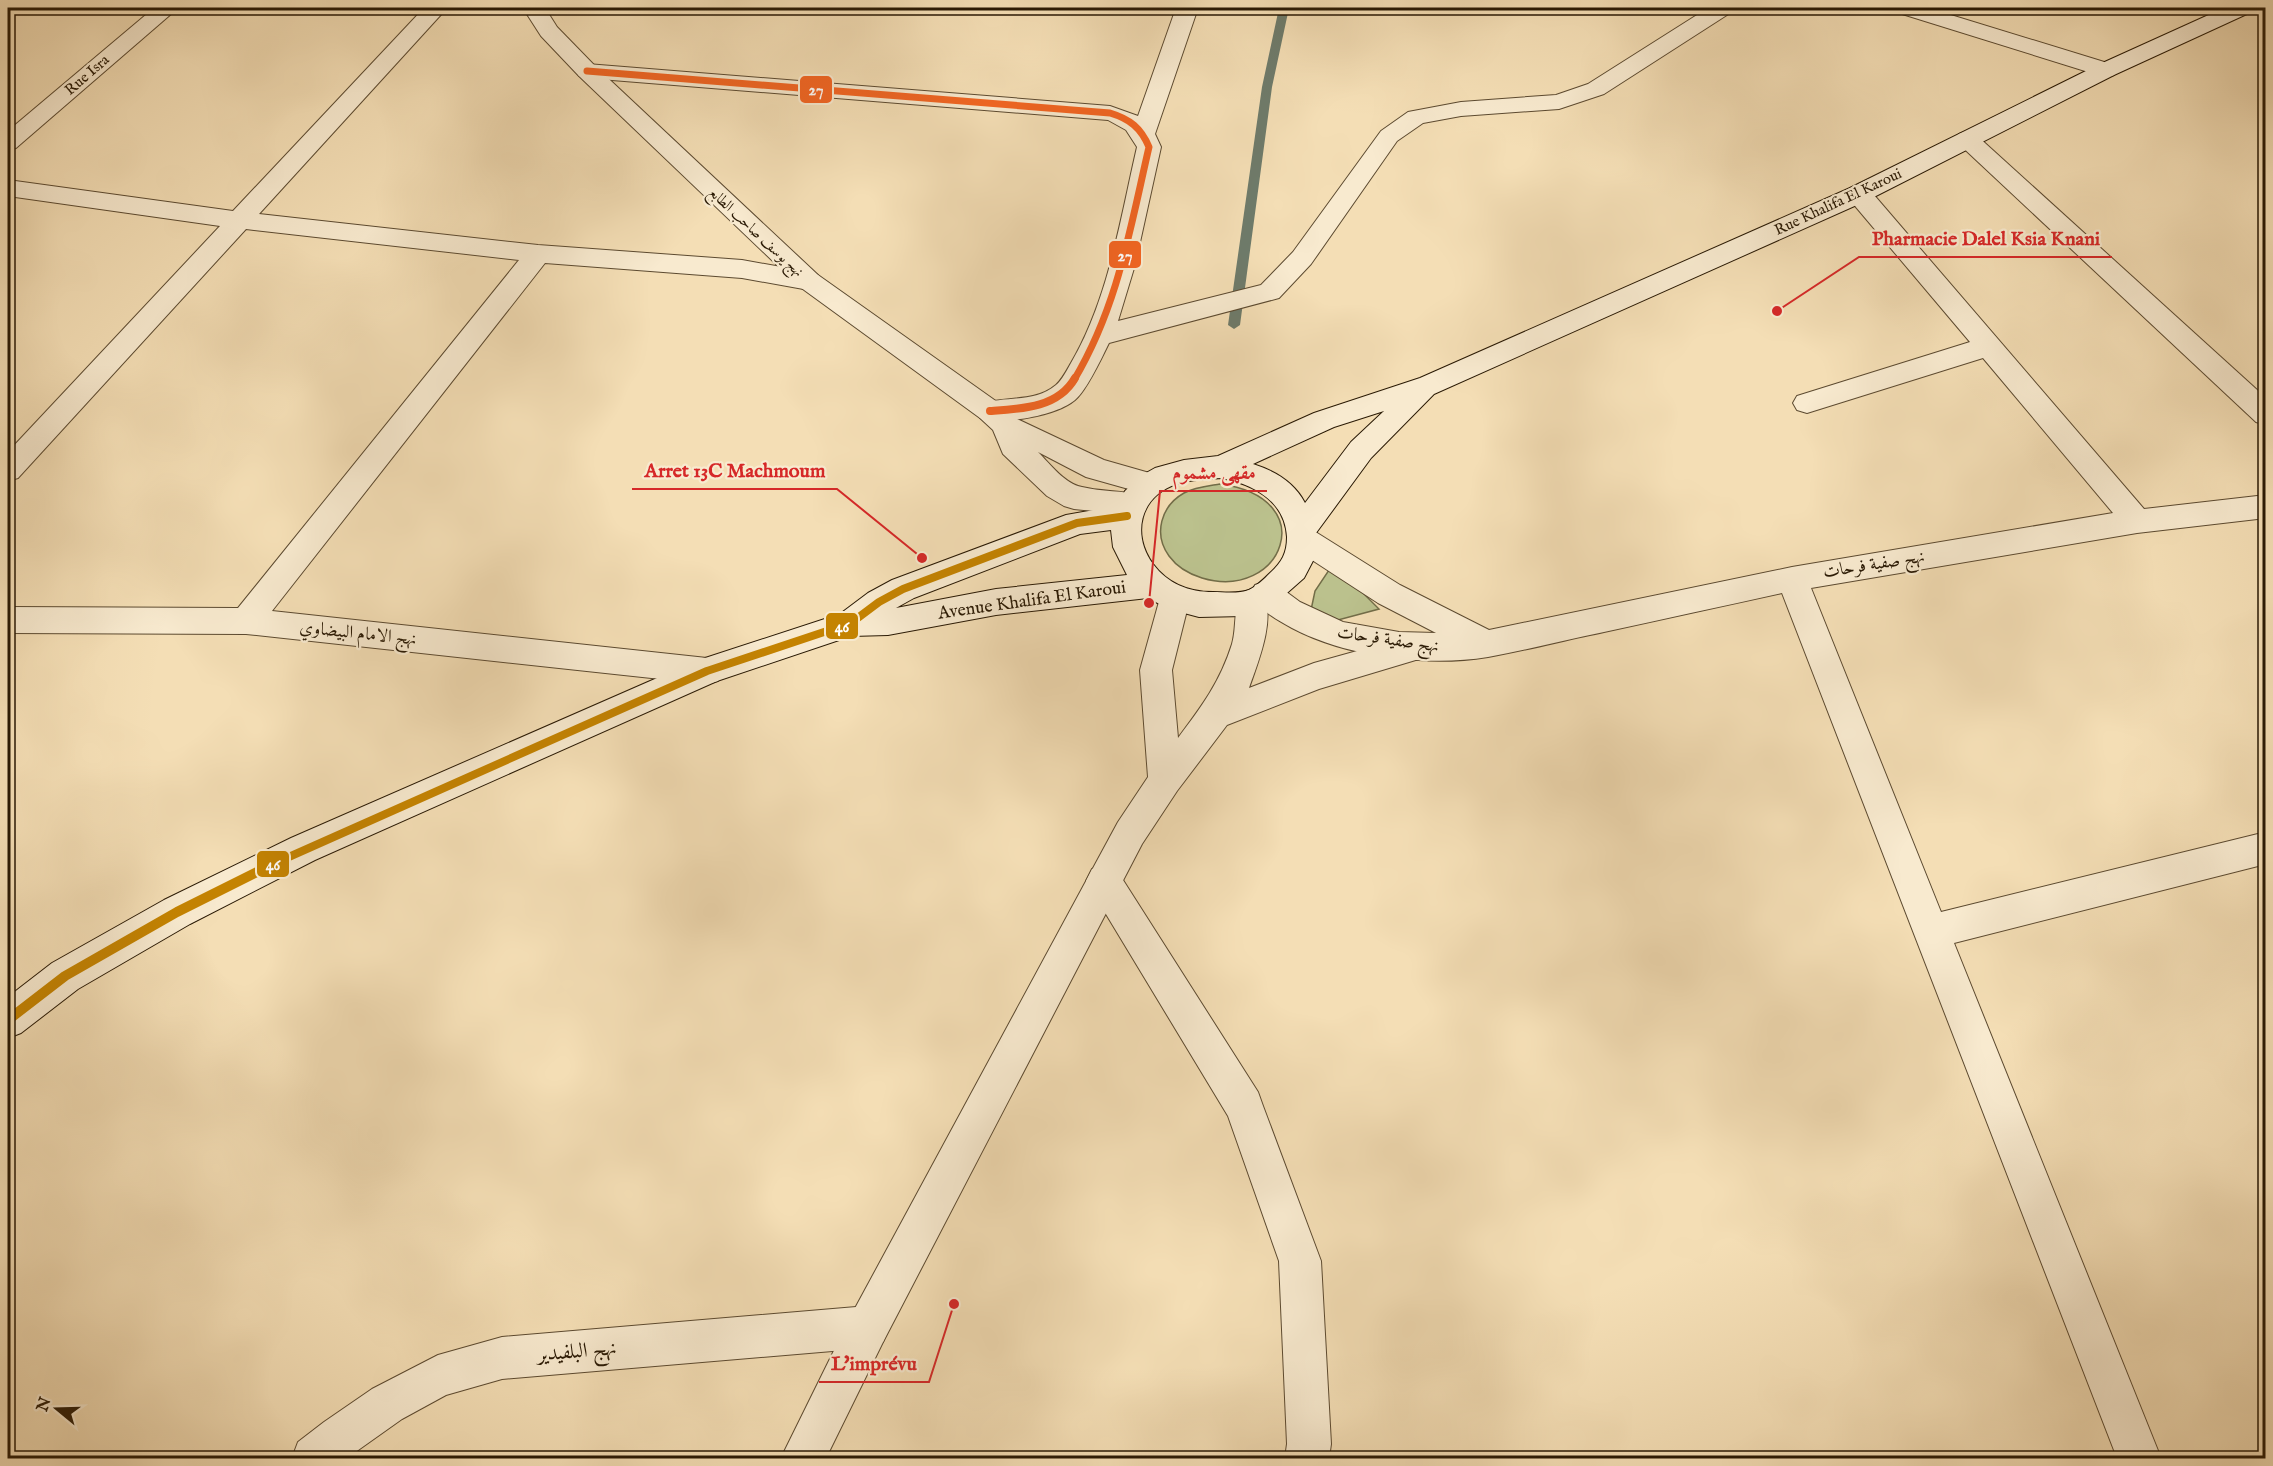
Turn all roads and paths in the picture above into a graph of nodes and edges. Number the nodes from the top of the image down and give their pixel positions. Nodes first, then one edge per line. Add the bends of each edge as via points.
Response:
1 (167, 8) edge
2 (436, 8) edge
3 (534, 8) edge
4 (1187, 8) edge
5 (1722, 8) edge
6 (1907, 8) edge
7 (2241, 8) edge
8 (2106, 70) junction
9 (587, 71) junction
10 (1144, 132) junction
11 (1967, 139) junction
12 (8, 143) edge
13 (8, 188) edge
14 (1859, 194) junction
15 (238, 220) junction
16 (538, 254) junction
17 (809, 282) junction
18 (1098, 336) junction
19 (1988, 347) junction
20 (1430, 385) junction
21 (1807, 403) dead end
22 (2265, 415) edge
23 (997, 418) junction
24 (1222, 467) junction
25 (8, 470) edge
26 (1137, 501) junction
27 (2265, 506) edge
28 (2137, 521) junction
29 (1303, 535) junction
30 (1792, 579) junction
31 (1164, 591) junction
32 (1259, 598) junction
33 (8, 620) edge
34 (246, 621) junction
35 (851, 623) junction
36 (1486, 644) junction
37 (1418, 647) junction
38 (708, 671) junction
39 (1215, 716) junction
40 (1165, 780) junction
41 (2265, 848) edge
42 (1104, 881) junction
43 (1930, 932) junction
44 (8, 1020) edge
45 (868, 1327) junction
46 (314, 1458) edge
47 (803, 1458) edge
48 (1307, 1458) edge
49 (2139, 1458) edge

1 - 12 street, Rue Isra
2 - 15 street
3 - 9 street, نهج يوسف صاحب الطابع via 549,31
4 - 10 street
5 - 18 street via 1596,89 1559,102 1461,109 1416,117 1389,136 1302,258 1270,292
6 - 8 street
7 - 8 street, Rue Khalifa El Karoui
8 - 11 street, Rue Khalifa El Karoui
9 - 10 street via 1110,113
9 - 17 street, نهج يوسف صاحب الطابع
10 - 18 street via 1149,147 1115,290
11 - 14 street, Rue Khalifa El Karoui
11 - 22 street
13 - 15 street
14 - 19 street
14 - 20 street, Rue Khalifa El Karoui
15 - 16 street
15 - 25 street
16 - 17 street via 742,269
16 - 34 street
17 - 23 street, نهج يوسف صاحب الطابع
18 - 23 street via 1066,392
19 - 21 street
19 - 28 street
20 - 24 street, Rue Khalifa El Karoui via 1324,420
20 - 29 street, Rue Khalifa El Karoui via 1361,450
23 - 26 street, نهج يوسف صاحب الطابع via 1013,446 1057,488 1074,498
24 - 26 street via 1192,468
24 - 29 street via 1251,473 1275,487 1293,507
26 - 31 street via 1125,537 1132,561
26 - 35 street, Avenue Khalifa El Karoui via 903,589
27 - 28 street, نهج صفية فرحات
28 - 30 street, نهج صفية فرحات
29 - 32 street via 1300,554 1288,577
29 - 36 street, نهج صفية فرحات via 1389,594
30 - 36 street, نهج صفية فرحات
30 - 43 street
31 - 32 street via 1205,606
31 - 35 street, Avenue Khalifa El Karoui via 996,602 888,622
31 - 40 street via 1156,670
32 - 37 street, نهج صفية فرحات via 1330,633
32 - 39 street via 1244,659
33 - 34 street, نهج الامام البيضاوي
34 - 38 street, نهج الامام البيضاوي
35 - 38 street
36 - 37 street, نهج صفية فرحات
37 - 39 street via 1314,677
38 - 44 street via 303,849 177,912 65,976
39 - 40 street
40 - 42 street
41 - 43 street
42 - 45 street
42 - 48 street via 1244,1106 1300,1261
43 - 49 street
45 - 46 street, نهج البلفيدير via 502,1358 438,1376 387,1404
45 - 47 street

